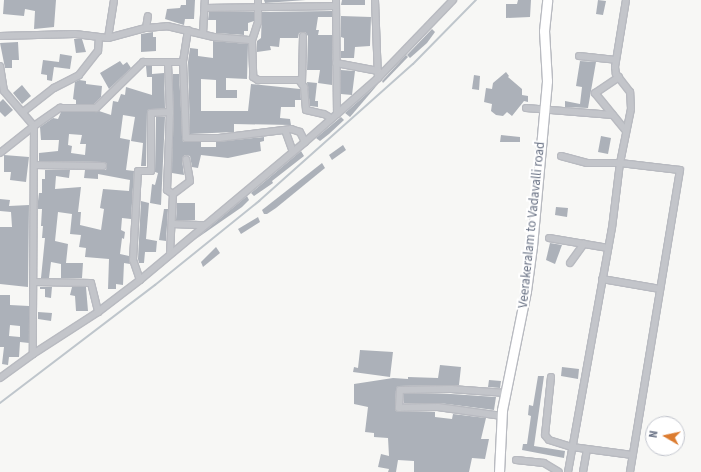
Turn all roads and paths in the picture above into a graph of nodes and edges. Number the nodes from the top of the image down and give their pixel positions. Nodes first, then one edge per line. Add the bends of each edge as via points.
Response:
1 (114, 0) edge
2 (205, 0) edge
3 (258, 0) edge
4 (293, 0) edge
5 (376, 0) edge
6 (453, 0) edge
7 (547, 0) edge
8 (626, 0) edge
9 (336, 3) edge
10 (205, 8) junction
11 (258, 8) junction
12 (293, 8) junction
13 (148, 16) dead end
14 (146, 28) junction
15 (188, 30) junction
16 (203, 34) junction
17 (0, 36) edge
18 (304, 36) dead end
19 (100, 38) junction
20 (108, 38) junction
21 (252, 40) junction
22 (579, 56) dead end
23 (616, 60) junction
24 (183, 62) junction
25 (336, 63) junction
26 (168, 64) junction
27 (0, 66) edge
28 (378, 71) junction
29 (619, 77) junction
30 (378, 78) junction
31 (302, 83) junction
32 (526, 108) dead end
33 (544, 110) junction
34 (23, 112) junction
35 (170, 112) junction
36 (337, 114) junction
37 (613, 115) junction
38 (331, 118) junction
39 (34, 126) junction
40 (285, 130) junction
41 (626, 131) junction
42 (305, 142) junction
43 (293, 152) junction
44 (0, 154) edge
45 (561, 156) dead end
46 (186, 159) dead end
47 (620, 163) junction
48 (34, 165) junction
49 (103, 166) dead end
50 (173, 194) junction
51 (172, 224) junction
52 (205, 225) junction
53 (549, 238) dead end
54 (584, 244) junction
55 (608, 248) junction
56 (170, 254) junction
57 (570, 263) dead end
58 (602, 279) junction
59 (140, 280) junction
60 (34, 282) junction
61 (660, 289) junction
62 (98, 312) junction
63 (33, 354) junction
64 (550, 377) dead end
65 (0, 378) edge
66 (506, 392) junction
67 (502, 416) junction
68 (572, 448) junction
69 (587, 449) junction
70 (632, 455) junction
71 (516, 460) dead end
72 (499, 472) edge
73 (559, 472) edge
74 (568, 472) edge
75 (583, 472) edge
76 (630, 472) edge

1 - 20 street
2 - 10 street
3 - 11 street
4 - 12 street
5 - 28 street
6 - 30 street
7 - 33 street, Veerakeralam to Vadavalli road via 544,31 547,81
8 - 23 street
9 - 12 street
9 - 25 street
10 - 11 street
10 - 16 street
11 - 12 street
11 - 21 street via 258,22
13 - 14 street
14 - 15 street via 167,26
14 - 20 street
15 - 16 street
15 - 24 street
16 - 21 street
17 - 19 street via 75,34
18 - 31 street
19 - 20 street
19 - 34 street via 98,51 79,75 54,88
21 - 31 street via 254,77 258,80 293,80
22 - 23 street
23 - 29 street via 614,67
24 - 26 street
24 - 40 street via 186,138 219,138
25 - 28 street
25 - 36 street
26 - 35 street
26 - 39 street via 147,60 96,108 60,108
27 - 34 street via 4,91
28 - 30 street
29 - 37 street via 595,93
29 - 41 street via 630,92 631,109
30 - 36 street
31 - 38 street via 306,110
32 - 33 street
33 - 37 street
33 - 66 street, Veerakeralam to Vadavalli road via 526,291
34 - 39 street
35 - 50 street via 167,190
35 - 59 street via 151,113 151,171 138,171 133,260
36 - 38 street
37 - 41 street
38 - 42 street
39 - 44 street
39 - 48 street
40 - 42 street via 300,132
40 - 43 street
41 - 47 street
42 - 43 street
43 - 52 street
45 - 47 street via 587,163
46 - 50 street via 190,181
47 - 55 street
47 - 61 street via 680,170
48 - 49 street
48 - 60 street
50 - 51 street
51 - 52 street
51 - 56 street
52 - 56 street
53 - 54 street
54 - 55 street
54 - 57 street
55 - 58 street
56 - 59 street
58 - 61 street
58 - 68 street
59 - 62 street
60 - 62 street via 91,283
60 - 63 street
61 - 70 street
62 - 63 street
63 - 65 street
64 - 68 street via 544,435 549,440
66 - 67 street, Veerakeralam to Vadavalli road
66 - 67 street via 451,388 400,390 400,408 438,407
67 - 72 street, Veerakeralam to Vadavalli road
68 - 69 street
68 - 74 street
69 - 70 street
69 - 75 street
70 - 76 street
71 - 73 street via 544,463

